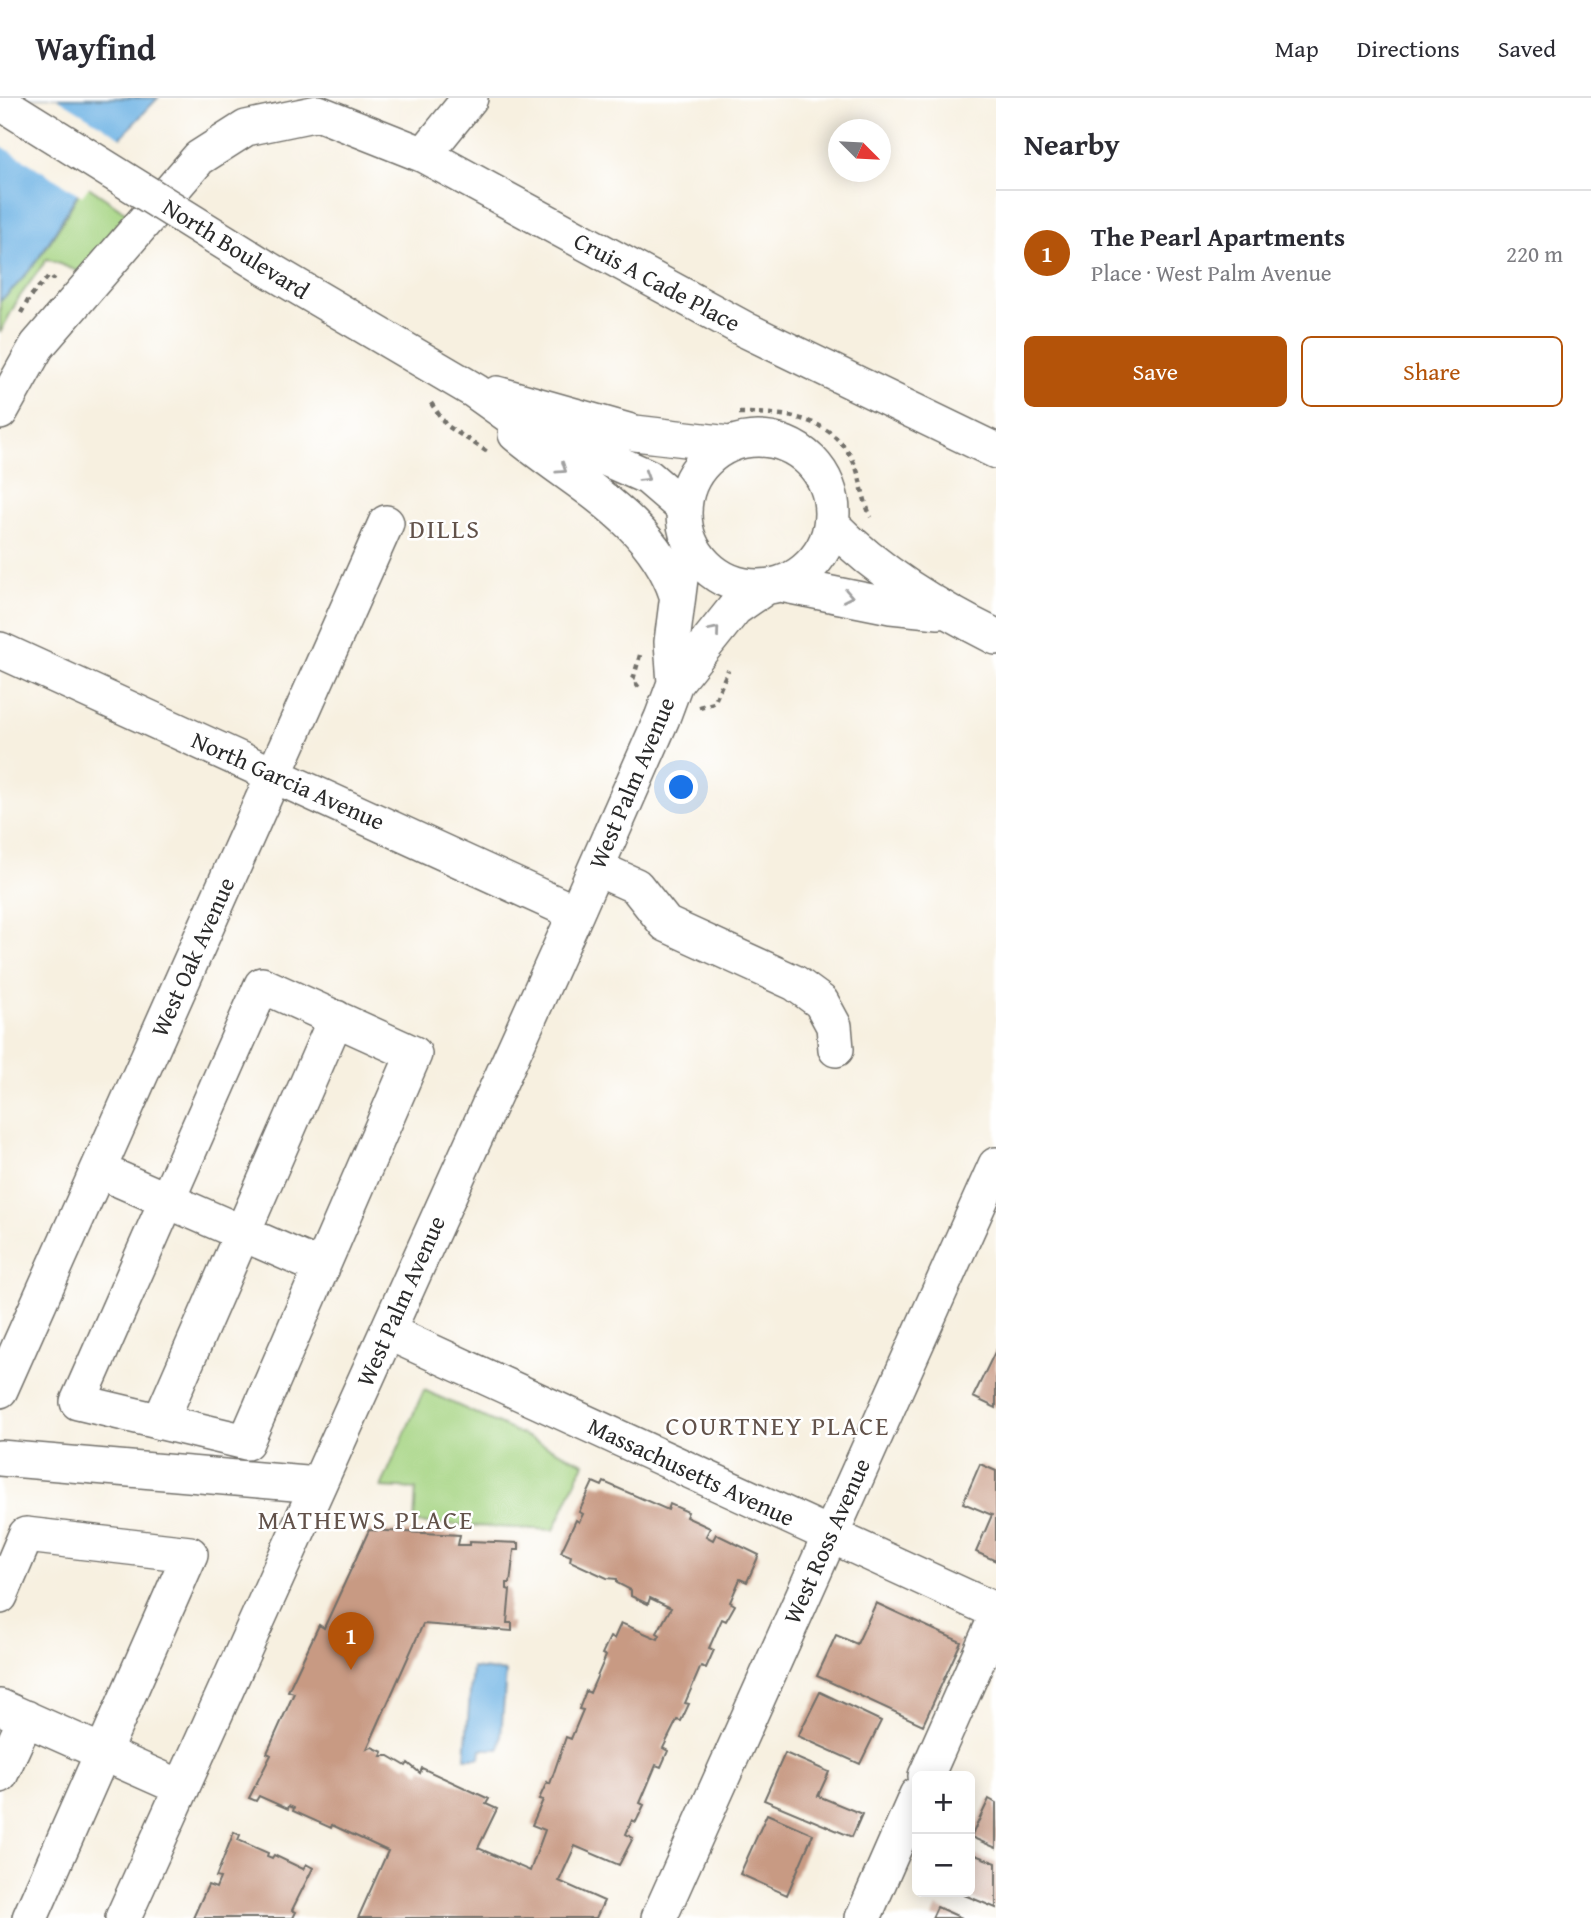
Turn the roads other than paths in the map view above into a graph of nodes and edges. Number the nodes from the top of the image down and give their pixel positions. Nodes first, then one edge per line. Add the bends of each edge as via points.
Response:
1 (470, 98) edge
2 (0, 102) edge
3 (424, 155) junction
4 (475, 391) junction
5 (0, 412) edge
6 (728, 429) junction
7 (996, 451) edge
8 (685, 519) junction
9 (386, 523) dead end
10 (832, 524) junction
11 (772, 586) junction
12 (677, 595) junction
13 (944, 612) junction
14 (996, 637) edge
15 (0, 650) edge
16 (674, 683) junction
17 (274, 775) junction
18 (596, 868) junction
19 (576, 912) junction
20 (336, 1018) junction
21 (836, 1049) dead end
22 (996, 1165) edge
23 (98, 1170) junction
24 (167, 1200) junction
25 (242, 1233) junction
26 (322, 1268) junction
27 (388, 1332) junction
28 (0, 1390) edge
29 (160, 1422) junction
30 (0, 1458) edge
31 (318, 1485) junction
32 (830, 1536) junction
33 (0, 1596) edge
34 (996, 1611) edge
35 (996, 1618) edge
36 (13, 1712) edge
37 (103, 1752) junction
38 (928, 1771) edge
39 (0, 1775) edge
40 (182, 1788) junction
41 (912, 1806) edge
42 (30, 1918) edge
43 (123, 1918) edge
44 (659, 1918) edge
45 (863, 1918) edge

1 - 3 street
2 - 4 street, North Boulevard, bridge via 266,268
3 - 5 street, Cruis A Cade Place via 318,113 246,128 199,158 37,346
3 - 7 street, Cruis A Cade Place via 746,330
4 - 6 street, North Boulevard via 510,395 635,433
4 -> 8 street, North Boulevard via 534,428 648,477
4 -> 12 street via 512,431 600,495 644,537 668,568
6 - 8 street via 688,488
6 - 10 street via 750,439 773,439 813,461 832,502
8 - 11 street via 692,549 706,567 747,587
8 - 12 street, West Palm Avenue
9 - 17 street, West Oak Avenue
10 - 11 street via 820,555 809,568
10 - 13 street via 867,559
11 -> 13 street
16 -> 11 street, West Palm Avenue via 736,608
12 - 16 street, West Palm Avenue
13 - 14 street
15 - 17 street, North Garcia Avenue
16 - 18 street, West Palm Avenue
17 - 19 street, North Garcia Avenue
17 - 23 street, West Oak Avenue
18 - 19 street, West Palm Avenue
18 - 21 street via 636,886 666,924 795,983 821,1002 834,1026
19 - 27 street, West Palm Avenue
20 - 24 street via 262,985
20 - 25 street
20 - 26 street via 414,1054
22 - 32 street, West Ross Avenue
23 - 24 street
23 - 28 street, West Oak Avenue
24 - 25 street
24 - 29 street via 78,1402
25 - 26 street
25 - 29 street
26 - 29 street via 246,1442
27 - 31 street, West Palm Avenue
27 - 32 street, Massachusetts Avenue
30 - 31 street
31 - 40 street, West Palm Avenue
32 - 34 street, Massachusetts Avenue
32 - 44 street, West Ross Avenue
33 - 37 street via 26,1535 190,1554
35 - 38 street
36 - 37 street
36 - 39 street
37 - 40 street
37 - 42 street
40 - 43 street, West Palm Avenue
41 - 45 street

